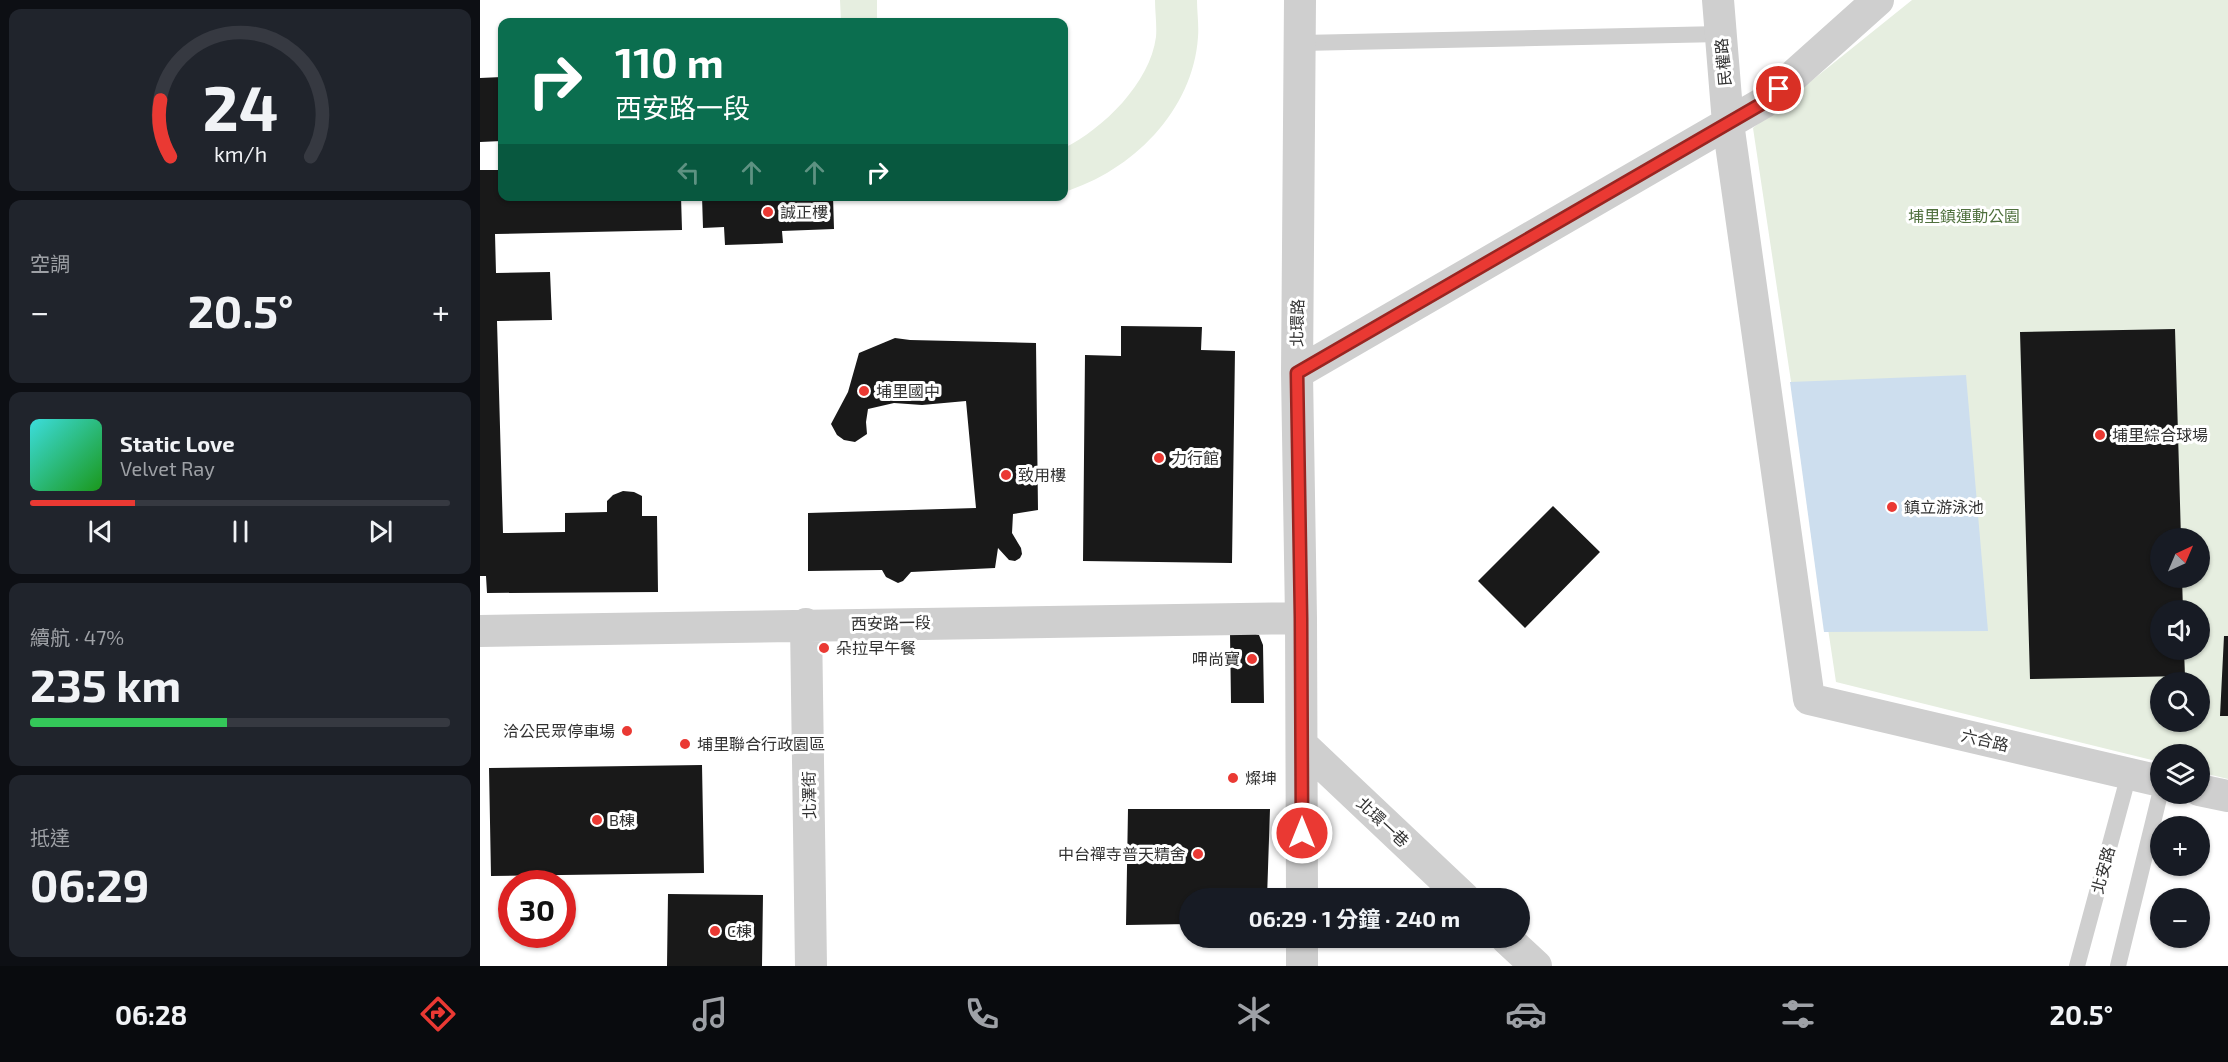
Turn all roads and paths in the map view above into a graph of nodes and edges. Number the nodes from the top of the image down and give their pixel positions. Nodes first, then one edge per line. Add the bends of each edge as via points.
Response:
1 (1300, 0) edge
2 (1718, 0) edge
3 (1878, 0) edge
4 (1721, 34) junction
5 (1301, 43) junction
6 (1728, 123) junction
7 (1297, 373) junction
8 (1301, 618) junction
9 (806, 624) junction
10 (480, 631) edge
11 (1809, 699) joint
12 (1302, 745) junction
13 (2129, 774) junction
14 (2150, 779) edge
15 (2210, 792) edge
16 (2228, 796) edge
17 (2158, 804) edge
18 (1302, 888) edge
19 (1453, 888) edge
20 (1302, 948) edge
21 (1517, 948) edge
22 (811, 966) edge
23 (1302, 966) edge
24 (1536, 966) edge
25 (2077, 966) edge
26 (2118, 966) edge

1 - 5 street, 北環路
2 - 4 street, 民權路
3 - 6 street via 1763,103
4 - 5 lane
4 - 6 street, 民權路
5 - 7 street, 北環路
6 - 7 street
6 - 11 street, 民權路
7 - 8 street, 北環路
8 - 9 street, 西安路一段
8 - 12 street, 北環路
9 - 10 street, 西安路一段
9 - 22 street, 北澤街
11 - 13 street, 六合路
12 - 18 street, 北環路
12 - 19 street, 北環一巷
13 - 14 street, 六合路
13 - 25 lane, 北安路
15 - 16 street
17 - 26 lane
20 - 23 street
21 - 24 street

